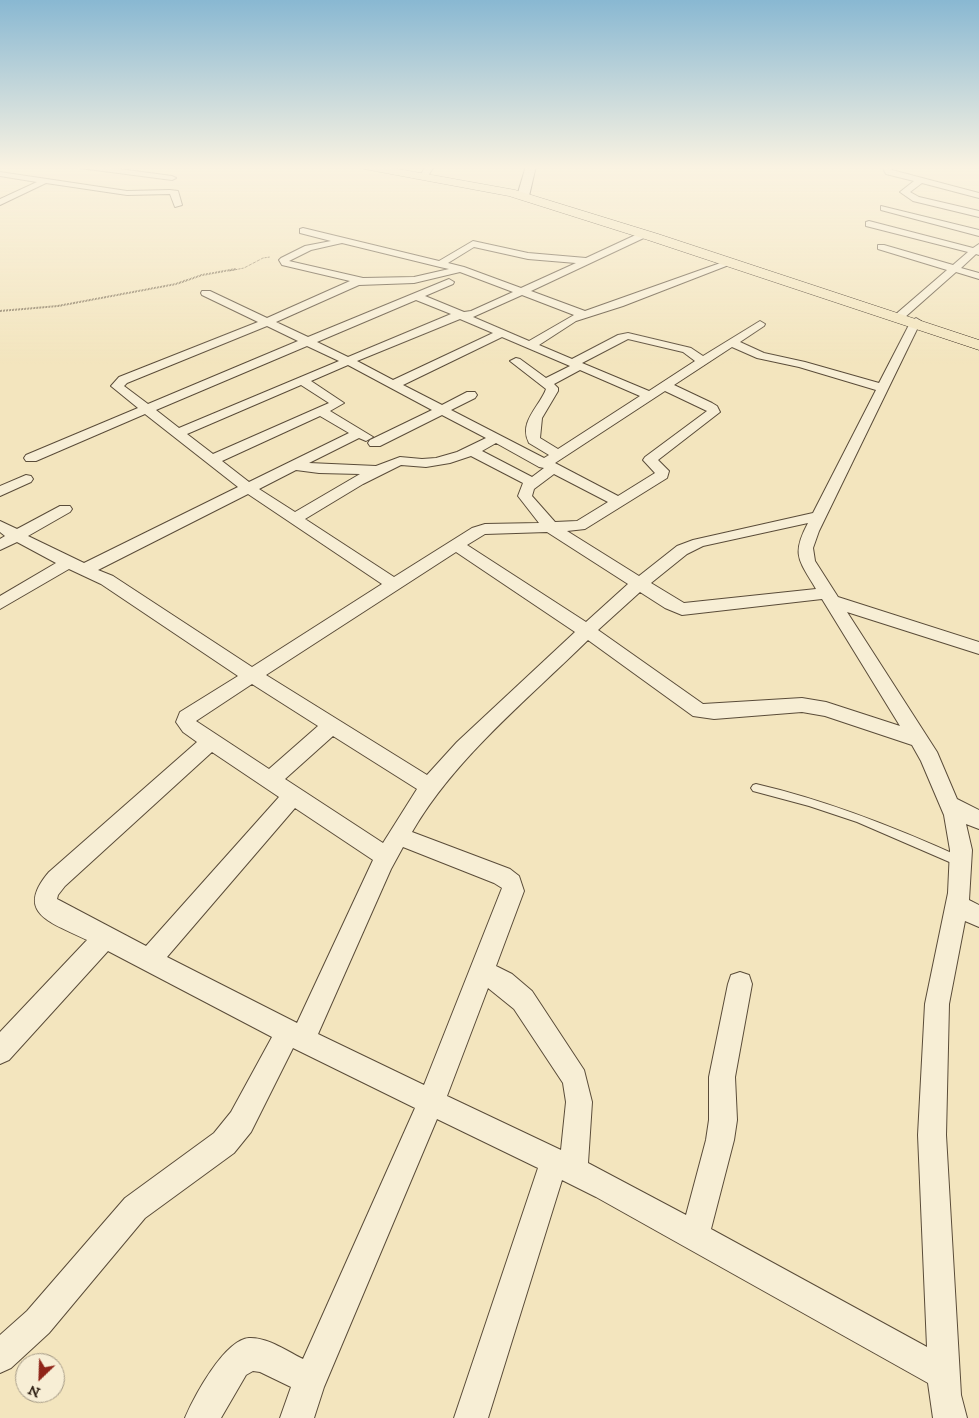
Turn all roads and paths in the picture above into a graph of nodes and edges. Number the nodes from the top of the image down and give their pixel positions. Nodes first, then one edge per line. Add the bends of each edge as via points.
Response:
1 (308, 232) edge
2 (639, 232) edge
3 (649, 232) edge
4 (903, 232) edge
5 (645, 234) junction
6 (345, 240) junction
7 (881, 247) dead end
8 (977, 250) edge
9 (289, 256) junction
10 (589, 261) junction
11 (729, 262) junction
12 (440, 264) junction
13 (954, 268) junction
14 (466, 271) junction
15 (979, 276) edge
16 (362, 281) junction
17 (522, 292) junction
18 (206, 293) dead end
19 (416, 296) junction
20 (0, 311) edge
21 (582, 314) junction
22 (463, 316) junction
23 (910, 320) junction
24 (269, 322) junction
25 (760, 324) dead end
26 (502, 333) junction
27 (308, 342) junction
28 (733, 343) junction
29 (979, 344) edge
30 (530, 345) junction
31 (348, 361) junction
32 (516, 361) dead end
33 (703, 362) junction
34 (576, 364) junction
35 (303, 381) junction
36 (546, 383) junction
37 (392, 385) junction
38 (665, 386) junction
39 (883, 388) junction
40 (471, 395) dead end
41 (651, 396) junction
42 (148, 410) junction
43 (439, 410) junction
44 (321, 412) junction
45 (177, 433) junction
46 (359, 433) junction
47 (495, 439) junction
48 (375, 443) junction
49 (472, 451) junction
50 (31, 458) dead end
51 (212, 460) junction
52 (403, 460) junction
53 (552, 462) junction
54 (293, 465) junction
55 (378, 470) junction
56 (26, 479) dead end
57 (533, 483) junction
58 (248, 488) junction
59 (0, 492) edge
60 (619, 502) junction
61 (65, 510) dead end
62 (818, 516) junction
63 (295, 519) junction
64 (0, 526) edge
65 (552, 528) junction
66 (17, 536) junction
67 (455, 544) junction
68 (0, 545) edge
69 (76, 566) junction
70 (394, 584) junction
71 (640, 584) junction
72 (829, 597) junction
73 (0, 602) edge
74 (586, 631) junction
75 (979, 648) edge
76 (252, 675) junction
77 (332, 725) junction
78 (919, 740) junction
79 (211, 741) junction
80 (270, 780) junction
81 (430, 787) junction
82 (756, 788) dead end
83 (293, 795) junction
84 (950, 805) junction
85 (979, 820) edge
86 (392, 847) junction
87 (961, 862) junction
88 (956, 906) junction
89 (979, 916) edge
90 (105, 938) junction
91 (149, 960) junction
92 (482, 971) junction
93 (740, 984) dead end
94 (295, 1036) junction
95 (0, 1051) edge
96 (431, 1102) junction
97 (563, 1166) junction
98 (695, 1236) junction
99 (0, 1357) edge
100 (944, 1374) junction
101 (310, 1380) junction
102 (202, 1418) edge
103 (297, 1418) edge
104 (471, 1418) edge
105 (950, 1418) edge

1 - 6 street
2 - 5 main road
3 - 23 main road
4 - 8 street
5 - 10 street
5 - 11 main road
6 - 9 street
6 - 12 street
7 - 13 street
8 - 13 street
9 - 16 street via 285,263
9 - 20 path via 262,258 244,268 210,273 176,284 58,306
10 - 12 street via 528,256 473,244
10 - 17 street
11 - 21 street via 619,304
11 - 23 main road
12 - 14 street
13 - 15 street
13 - 23 street
14 - 16 street via 414,280
14 - 17 street
14 - 19 street
16 - 24 street
17 - 21 street
17 - 22 street
18 - 24 street
19 - 22 street
19 - 27 street
21 - 30 street
22 - 26 street
22 - 31 street
23 - 29 main road
23 - 39 street
24 - 27 street
24 - 42 street via 118,383 116,386
25 - 28 street
26 - 30 street
26 - 37 street
27 - 31 street
27 - 42 street
28 - 33 street
28 - 39 street via 761,356
30 - 34 street
31 - 35 street
31 - 37 street
32 - 36 street
33 - 34 street via 677,346 628,336
33 - 38 street
34 - 36 street
34 - 41 street
35 - 44 street via 338,401
35 - 45 street
36 - 53 street via 552,388 551,394 538,412 532,431 534,440
37 - 43 street
38 - 41 street
38 - 60 street via 714,412 650,460 662,474
39 - 62 street
40 - 43 street
41 - 53 street
42 - 45 street
42 - 50 street
43 - 47 street
43 - 48 street
44 - 46 street
44 - 51 street
45 - 51 street
46 - 48 street
46 - 54 street
47 - 49 street
47 - 53 street
48 - 52 street
49 - 52 street via 458,458 425,463
49 - 57 street
51 - 58 street
52 - 55 street
53 - 57 street
53 - 60 street
54 - 55 street via 318,469
54 - 58 street
55 - 63 street
56 - 59 street
57 - 65 street via 525,491 525,496
58 - 63 street
58 - 69 street
60 - 65 street via 580,526
61 - 66 street
62 - 71 street via 698,543 682,550
62 - 72 street via 805,548 807,561
63 - 70 street
64 - 66 street
65 - 67 street via 485,529
65 - 71 street
66 - 68 street
66 - 69 street
67 - 70 street
67 - 74 street
69 - 73 street
69 - 76 street via 107,580
70 - 76 street
71 - 72 street via 682,609
71 - 74 street
72 - 75 street
72 - 78 street
74 - 78 street via 700,711 802,705 826,708
74 - 81 street via 464,748
76 - 77 street
76 - 79 street via 187,717 190,727
77 - 80 street
77 - 81 street
78 - 84 street
79 - 80 street
79 - 90 street via 57,879 48,891 45,903 52,910
80 - 83 street
81 - 86 street
82 - 87 lane via 842,812
83 - 86 street
83 - 91 street
84 - 85 street
84 - 87 street via 962,850
86 - 92 street via 502,876 513,885
86 - 94 street
87 - 88 street
88 - 89 street
88 - 100 street via 938,1004 932,1135
90 - 91 street
90 - 95 street
91 - 94 street
92 - 96 street
92 - 97 street via 523,1000 576,1079 579,1102
93 - 98 street via 724,1058 720,1140
94 - 96 street
94 - 99 street via 242,1122 224,1143 135,1208 38,1322
96 - 97 street
96 - 101 street
97 - 98 street
97 - 104 street
98 - 100 street
100 - 105 street
101 - 102 street via 263,1356 248,1354 235,1364
101 - 103 street

